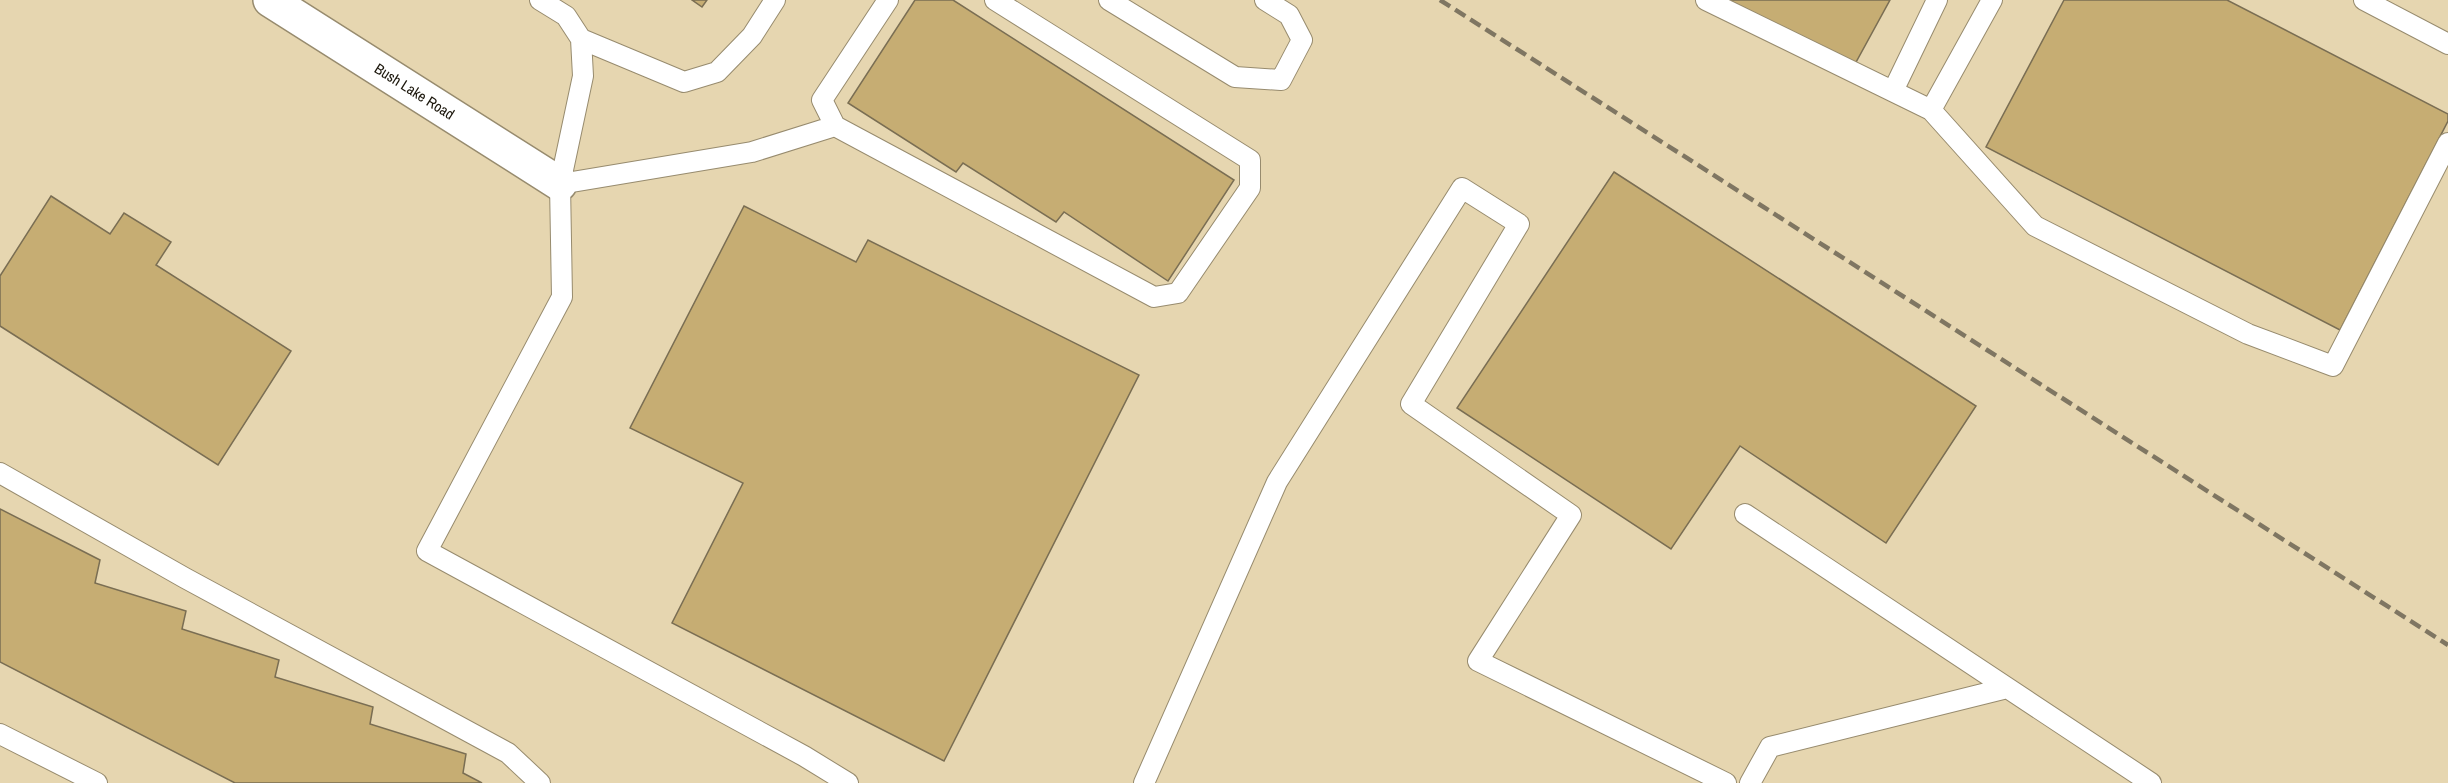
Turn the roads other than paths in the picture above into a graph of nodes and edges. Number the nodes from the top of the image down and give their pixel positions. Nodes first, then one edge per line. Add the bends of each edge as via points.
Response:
1 (270, 0) edge
2 (540, 0) edge
3 (775, 0) edge
4 (888, 0) edge
5 (995, 0) edge
6 (1109, 0) edge
7 (1265, 0) edge
8 (1706, 0) edge
9 (1937, 0) edge
10 (1992, 0) edge
11 (2364, 0) edge
12 (581, 39) junction
13 (2448, 45) edge
14 (1893, 91) junction
15 (1931, 110) junction
16 (835, 126) junction
17 (2448, 143) edge
18 (560, 184) junction
19 (0, 473) edge
20 (1745, 514) dead end
21 (2007, 688) junction
22 (0, 734) edge
23 (97, 783) edge
24 (540, 783) edge
25 (848, 783) edge
26 (1144, 783) edge
27 (1726, 783) edge
28 (1750, 783) edge
29 (2151, 783) edge

1 - 18 street, Bush Lake Road
2 - 12 lane via 566,16
3 - 12 lane via 752,36 717,72 684,82
4 - 16 lane via 822,100
5 - 16 lane via 1250,160 1250,188 1178,292 1154,297
6 - 7 lane via 1235,77 1281,80 1302,40 1289,15
8 - 14 lane
9 - 14 lane
10 - 15 lane
11 - 13 lane
12 - 18 lane via 583,76
14 - 15 lane
15 - 17 lane via 2035,226 2248,334 2333,366
16 - 18 lane via 752,152
18 - 25 lane via 562,297 427,550
19 - 24 lane via 508,753
20 - 21 lane
21 - 28 lane via 1770,747
21 - 29 lane
22 - 23 lane
26 - 27 lane via 1277,482 1462,188 1519,224 1411,404 1571,515 1478,661

